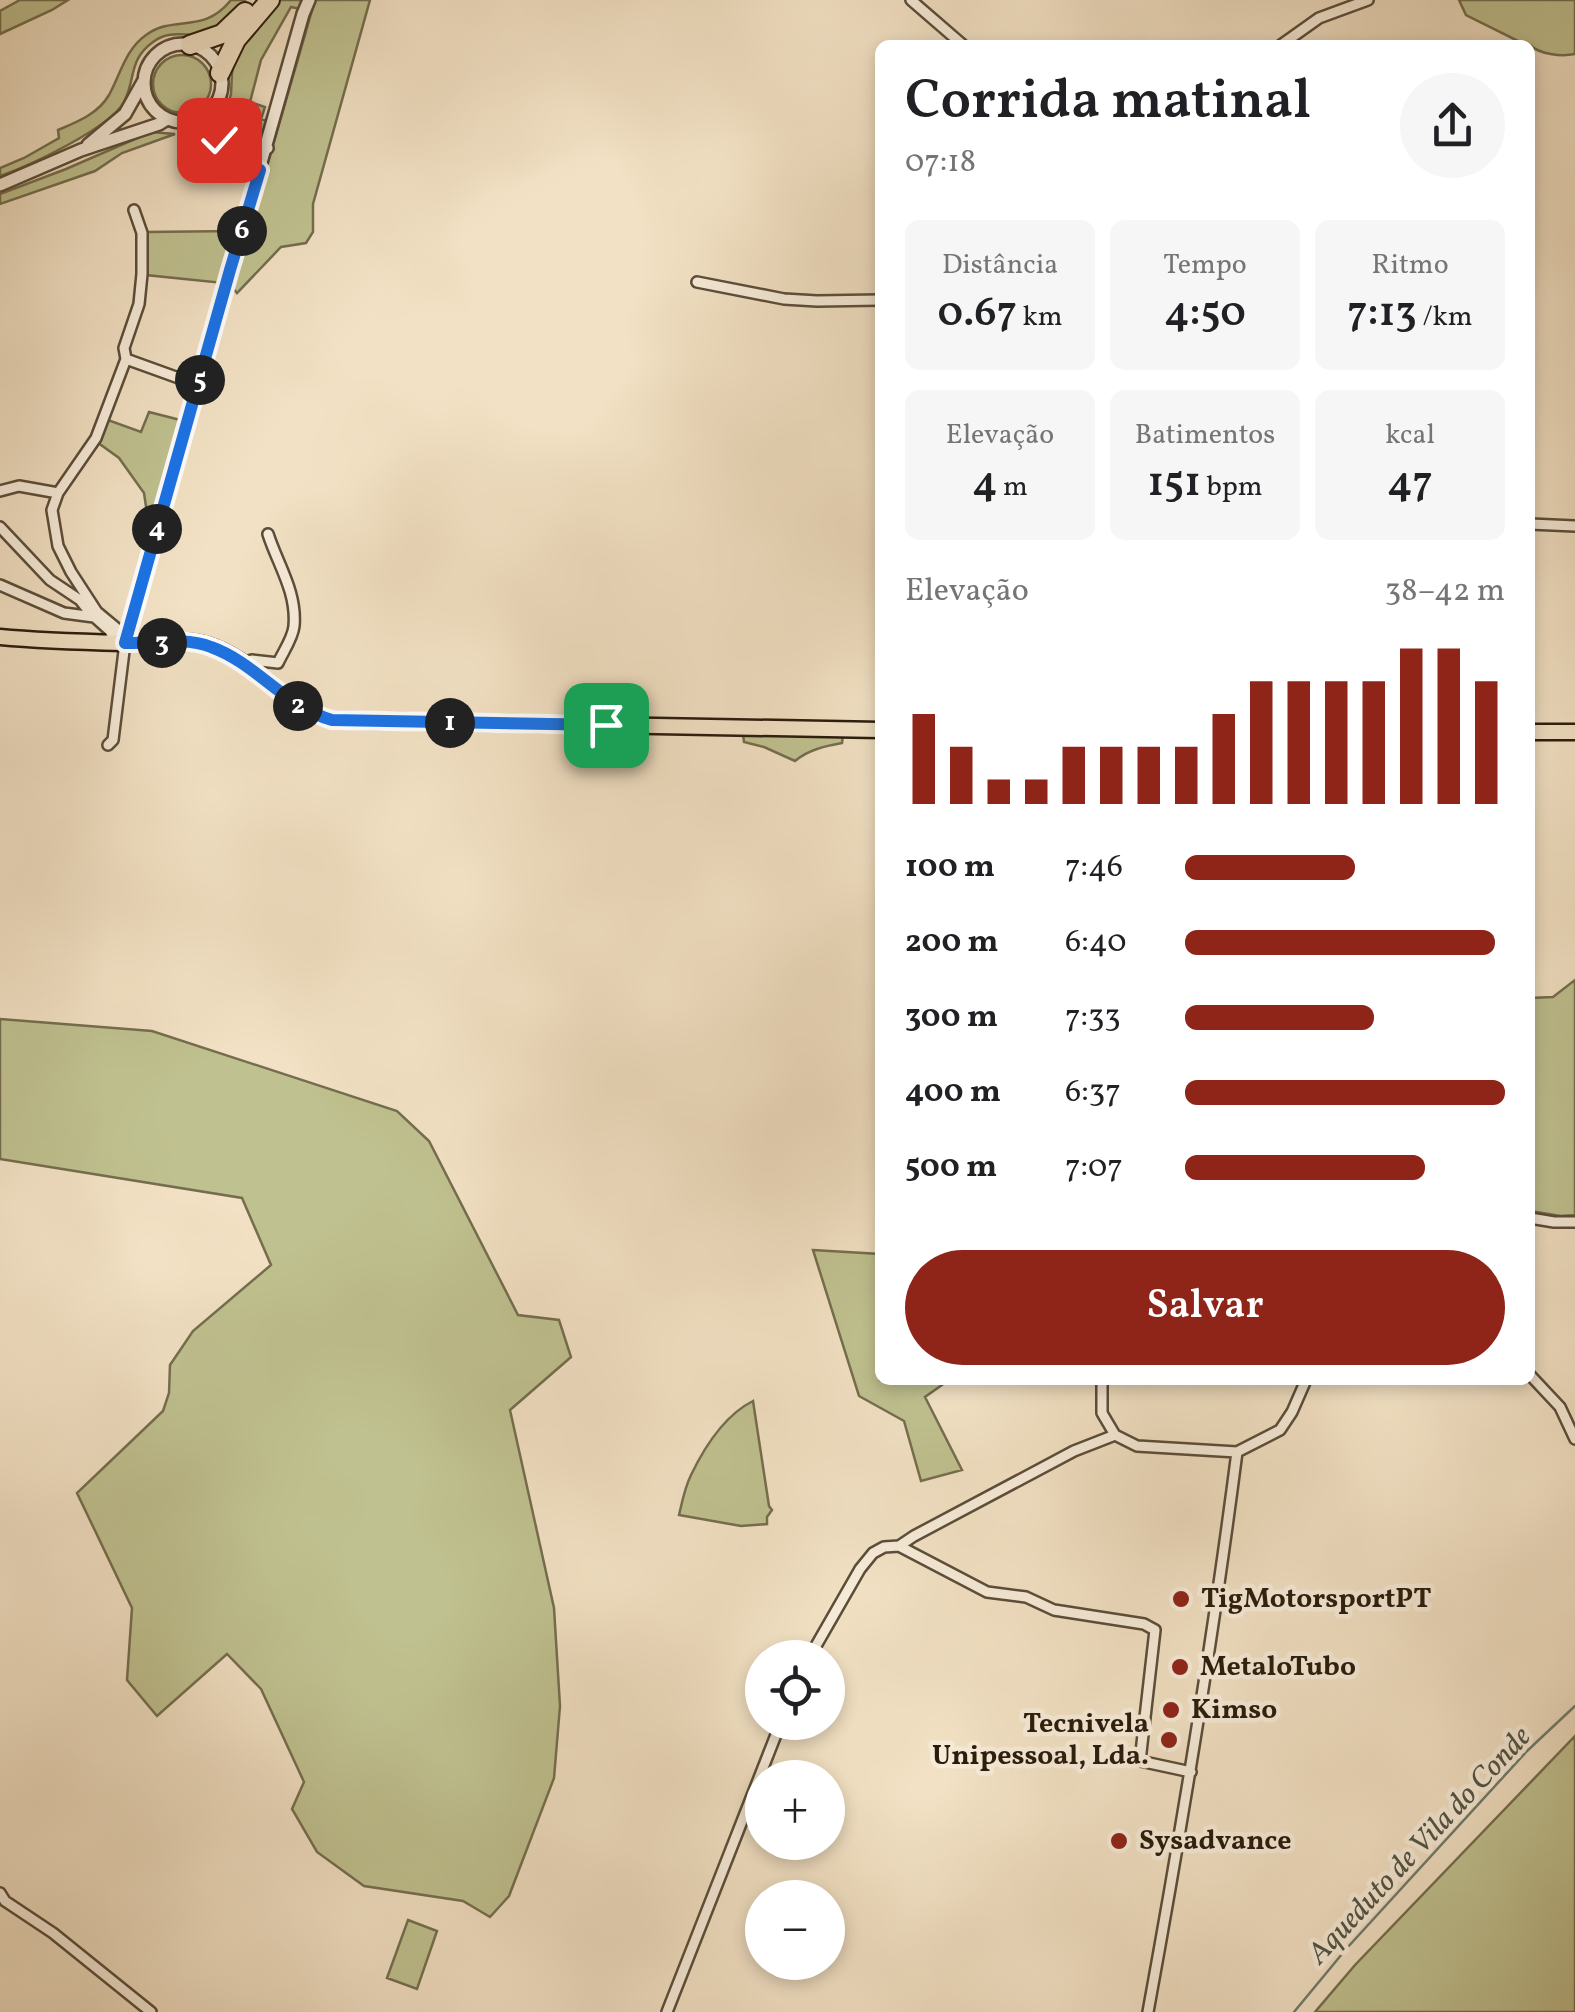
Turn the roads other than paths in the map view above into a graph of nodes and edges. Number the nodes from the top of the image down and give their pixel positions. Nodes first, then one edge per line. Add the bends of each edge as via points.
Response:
1 (255, 0) edge
2 (270, 0) edge
3 (310, 0) edge
4 (911, 0) edge
5 (1368, 0) edge
6 (957, 40) edge
7 (1288, 40) edge
8 (190, 45) junction
9 (220, 72) junction
10 (144, 82) junction
11 (216, 102) junction
12 (166, 118) junction
13 (189, 122) junction
14 (267, 148) junction
15 (81, 150) junction
16 (260, 170) junction
17 (0, 185) edge
18 (134, 210) dead end
19 (696, 282) dead end
20 (875, 300) edge
21 (126, 359) junction
22 (198, 385) junction
23 (0, 490) edge
24 (58, 492) junction
25 (1535, 524) edge
26 (1575, 526) edge
27 (0, 527) edge
28 (268, 534) dead end
29 (0, 585) edge
30 (94, 616) junction
31 (0, 637) edge
32 (122, 641) junction
33 (242, 664) junction
34 (875, 730) edge
35 (1535, 732) edge
36 (1575, 732) edge
37 (108, 745) dead end
38 (1535, 1219) edge
39 (1575, 1222) edge
40 (1535, 1380) edge
41 (1102, 1385) edge
42 (1304, 1385) edge
43 (1115, 1435) junction
44 (1575, 1440) edge
45 (1238, 1452) junction
46 (899, 1546) junction
47 (819, 1640) edge
48 (774, 1740) edge
49 (1190, 1772) junction
50 (0, 1892) edge
51 (151, 2012) edge
52 (667, 2012) edge
53 (1148, 2012) edge

1 - 8 highway via 226,32
2 - 9 highway via 236,40
3 - 14 street
4 - 6 street
5 - 7 street via 1319,18
8 - 9 street via 209,54
8 - 10 street via 158,52
9 - 11 street
10 - 12 street via 150,104
10 - 15 street via 124,114
11 - 13 street
11 - 14 street via 230,135
12 - 13 street
12 - 15 street
13 - 16 street
14 - 16 street
15 - 17 street
16 - 22 street
18 - 21 street via 142,233 142,274
19 - 20 street via 784,298
21 - 22 street
21 - 24 street via 96,438
22 - 32 street
23 - 24 street
24 - 32 street via 52,510 61,554
25 - 26 street
27 - 30 street
28 - 33 street via 290,582 294,628 278,663
29 - 30 street via 64,613
30 - 32 street
31 - 32 main road
32 - 33 main road via 208,645
32 - 37 street
33 - 34 main road via 297,706 332,720
35 - 36 main road
38 - 39 street
40 - 44 street via 1560,1407
41 - 43 street via 1102,1413
42 - 45 street via 1280,1430
43 - 45 street via 1137,1446
43 - 46 street
45 - 49 street
46 - 47 street via 873,1552
46 - 49 street via 987,1592 1155,1630 1140,1761
48 - 52 street
49 - 53 street
50 - 51 street

